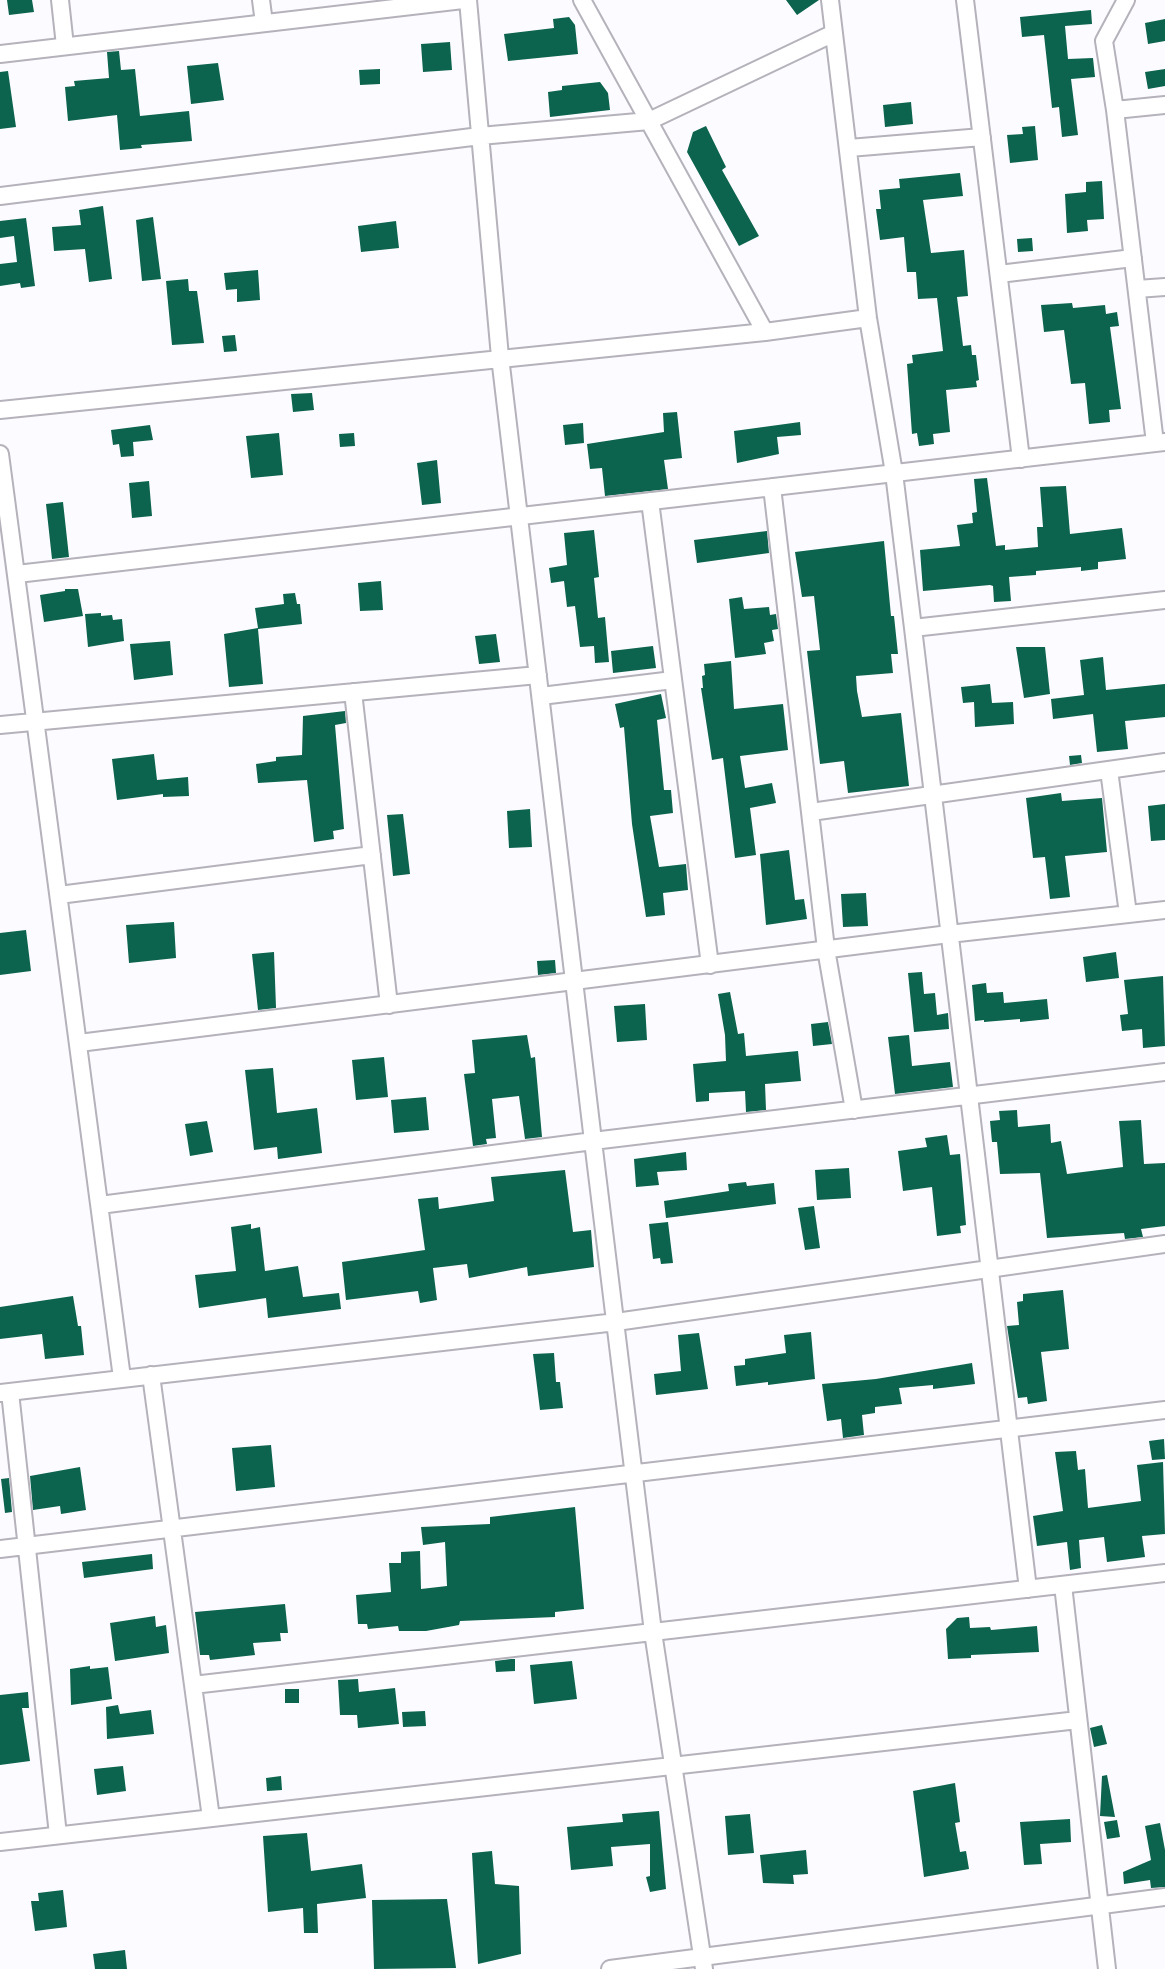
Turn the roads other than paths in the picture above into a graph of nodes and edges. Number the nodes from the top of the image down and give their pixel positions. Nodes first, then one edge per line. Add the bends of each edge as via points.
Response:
1 (60, 0) edge
2 (261, 0) edge
3 (463, 0) edge
4 (468, 0) edge
5 (583, 0) edge
6 (830, 0) edge
7 (965, 0) edge
8 (1126, 0) edge
9 (264, 24) junction
10 (834, 33) junction
11 (65, 46) junction
12 (0, 54) edge
13 (1165, 105) edge
14 (1115, 110) junction
15 (649, 121) junction
16 (480, 136) junction
17 (982, 138) junction
18 (849, 148) junction
19 (0, 196) edge
20 (1133, 258) junction
21 (999, 274) junction
22 (1165, 286) edge
23 (1137, 289) junction
24 (868, 318) junction
25 (765, 332) junction
26 (500, 357) junction
27 (0, 411) edge
28 (1160, 443) edge
29 (0, 454) edge
30 (1021, 459) junction
31 (894, 474) junction
32 (772, 487) junction
33 (650, 501) junction
34 (520, 516) junction
35 (17, 574) junction
36 (1165, 600) edge
37 (913, 628) junction
38 (538, 675) junction
39 (673, 680) junction
40 (353, 692) junction
41 (541, 696) junction
42 (37, 722) junction
43 (0, 725) edge
44 (1165, 762) edge
45 (1109, 770) junction
46 (933, 795) junction
47 (811, 812) junction
48 (372, 855) junction
49 (60, 895) junction
50 (1165, 910) edge
51 (1128, 914) junction
52 (949, 934) junction
53 (826, 950) junction
54 (710, 965) junction
55 (574, 982) junction
56 (390, 1005) junction
57 (79, 1044) junction
58 (1165, 1072) edge
59 (968, 1096) junction
60 (854, 1110) junction
61 (593, 1141) junction
62 (100, 1205) junction
63 (1165, 1244) edge
64 (989, 1269) junction
65 (616, 1322) junction
66 (151, 1375) junction
67 (122, 1378) junction
68 (5, 1392) edge
69 (1165, 1410) edge
70 (1008, 1429) junction
71 (635, 1472) junction
72 (172, 1528) junction
73 (26, 1546) junction
74 (0, 1549) edge
75 (1165, 1573) edge
76 (1063, 1585) junction
77 (1028, 1589) junction
78 (653, 1632) junction
79 (193, 1685) junction
80 (1078, 1720) junction
81 (675, 1765) junction
82 (211, 1818) junction
83 (58, 1835) junction
84 (0, 1842) edge
85 (1165, 1897) edge
86 (1100, 1904) junction
87 (703, 1964) edge
88 (610, 1969) edge
89 (1107, 1969) edge

1 - 11 street
2 - 9 street
3 - 9 street
4 - 16 street
5 - 15 street
6 - 10 street
7 - 17 street
8 - 14 street via 1104,41
9 - 11 street
10 - 15 street
10 - 18 street
11 - 12 street
13 - 14 street
14 - 20 street
15 - 16 street
15 - 25 street
16 - 19 street
16 - 26 street
17 - 18 street
17 - 21 street
18 - 24 street
20 - 21 street
20 - 23 street
21 - 30 street
22 - 23 street
23 - 28 street
24 - 25 street
24 - 31 street
25 - 26 street
26 - 27 street
26 - 34 street
28 - 30 street
29 - 35 street
30 - 31 street
31 - 32 street
31 - 37 street
32 - 33 street
32 - 47 street
33 - 34 street
33 - 39 street
34 - 35 street
34 - 38 street
35 - 42 street
36 - 37 street
37 - 46 street
38 - 40 street
38 - 41 street
39 - 41 street
39 - 54 street
40 - 42 street
40 - 48 street
41 - 55 street
42 - 43 street
42 - 49 street
44 - 45 street
45 - 46 street
45 - 51 street
46 - 47 street
46 - 52 street
47 - 53 street
48 - 49 street
48 - 56 street
49 - 57 street
50 - 51 street
51 - 52 street
52 - 53 street
52 - 59 street
53 - 54 street
53 - 60 street
54 - 55 street
55 - 56 street
55 - 61 street
56 - 57 street
57 - 62 street
58 - 59 street
59 - 60 street
59 - 64 street
60 - 61 street
61 - 62 street
61 - 65 street
62 - 67 street
63 - 64 street
64 - 65 street
64 - 70 street
65 - 66 street
65 - 71 street
66 - 67 street
66 - 72 street
67 - 68 street
68 - 73 street
69 - 70 street
70 - 71 street
70 - 77 street
71 - 72 street
71 - 78 street
72 - 73 street
72 - 79 street
73 - 74 street
73 - 83 street
75 - 76 street
76 - 77 street
76 - 80 street
77 - 78 street
78 - 79 street
78 - 81 street
79 - 82 street
80 - 81 street
80 - 86 street
81 - 82 street
81 - 87 street
82 - 83 street
83 - 84 street
85 - 86 street
86 - 87 street
86 - 89 street
87 - 88 street

